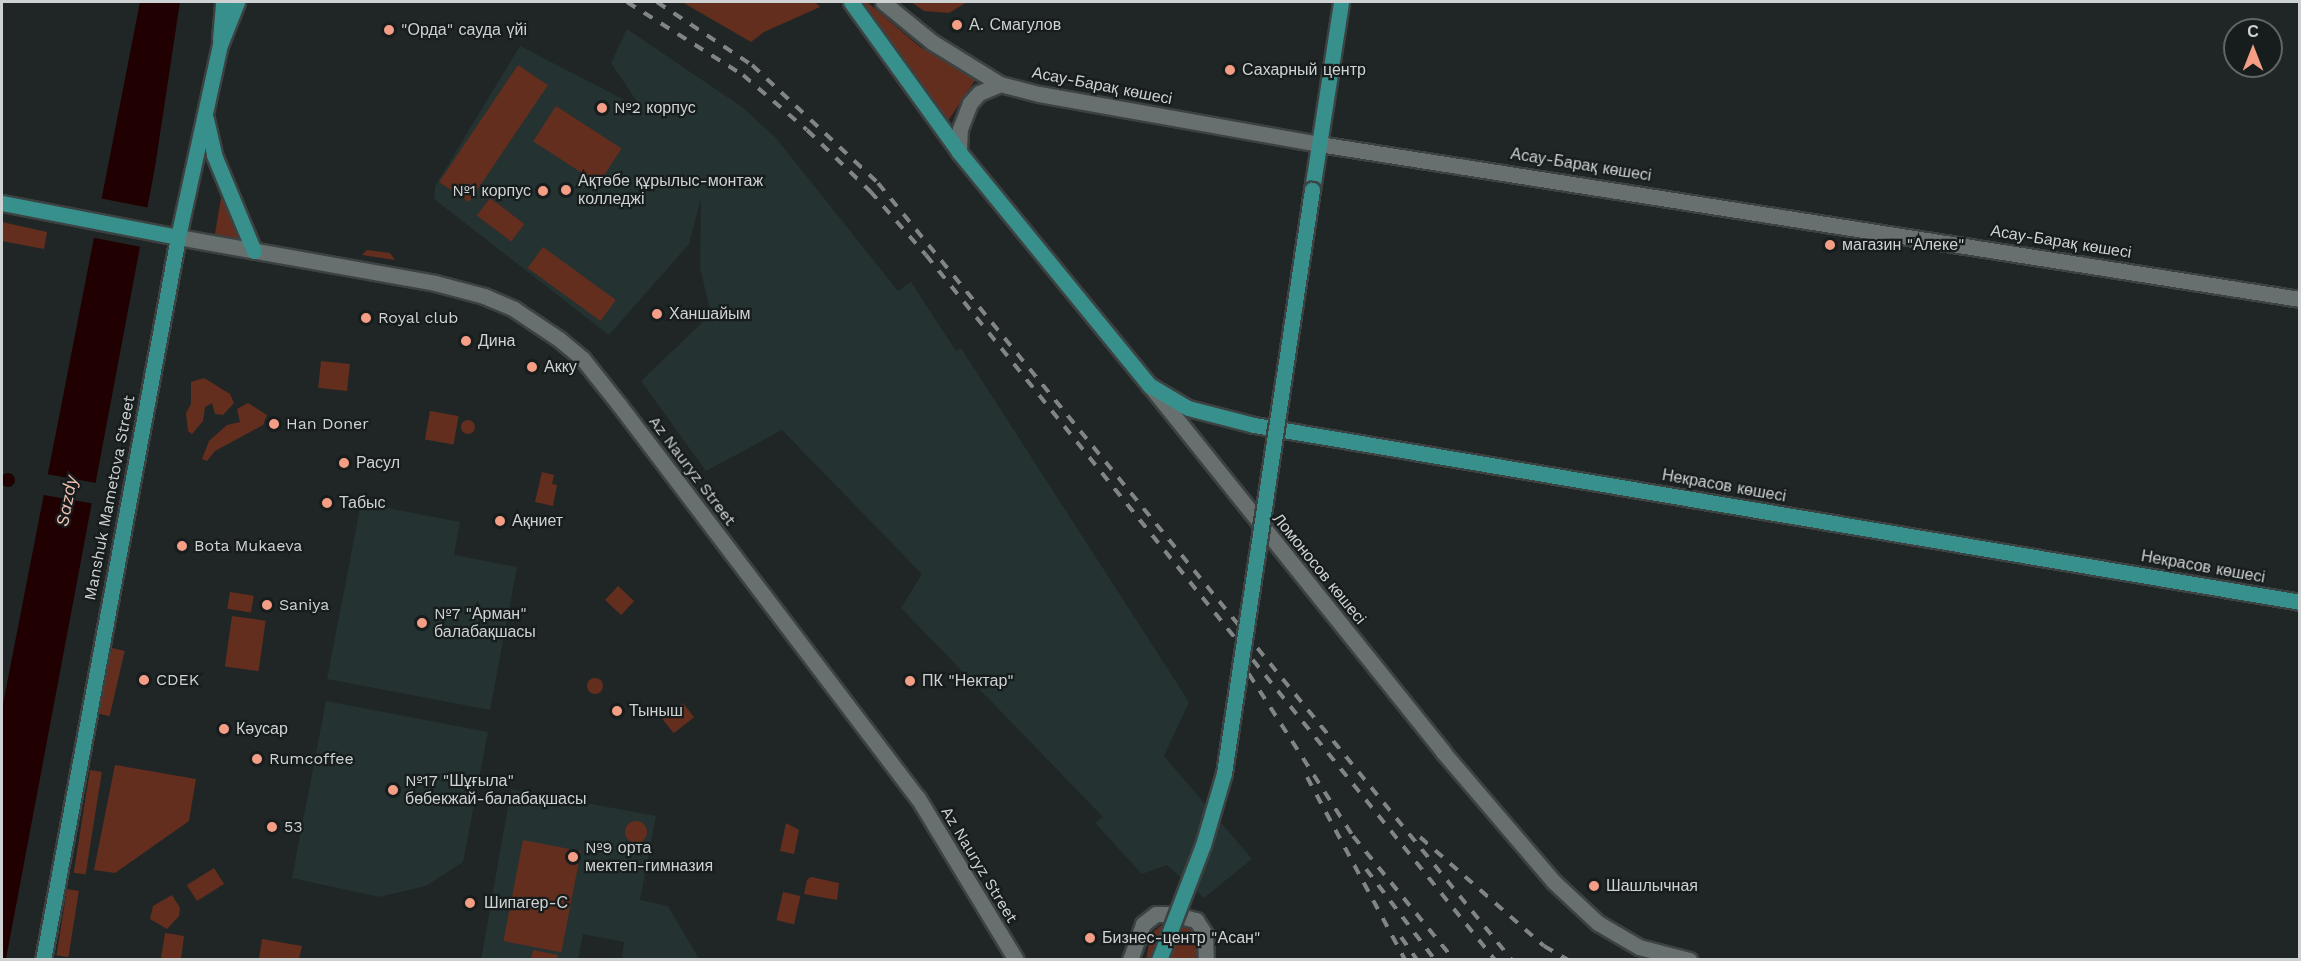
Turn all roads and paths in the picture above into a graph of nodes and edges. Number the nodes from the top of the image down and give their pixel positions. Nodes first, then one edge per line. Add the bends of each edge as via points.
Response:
1 (223, 2) edge
2 (237, 2) edge
3 (851, 2) edge
4 (883, 2) edge
5 (1341, 2) edge
6 (220, 45) junction
7 (1000, 84) junction
8 (204, 112) junction
9 (1319, 144) junction
10 (959, 152) junction
11 (2, 203) edge
12 (178, 237) junction
13 (254, 251) junction
14 (2300, 299) edge
15 (1149, 385) junction
16 (2300, 602) edge
17 (43, 960) edge
18 (1016, 960) edge
19 (1130, 960) edge
20 (1159, 960) edge
21 (1206, 960) edge
22 (1689, 960) edge

1 - 6 main road, Manshuk Mametova Street
2 - 6 main road, Manshuk Mametova Street
3 - 10 main road, Ломоносов көшесі
4 - 7 street, Асау-Барақ көшесі via 932,42
5 - 9 main road
6 - 8 main road, Manshuk Mametova Street
7 - 9 street, Асау-Барақ көшесі
7 - 10 street via 979,93 970,103 960,129
8 - 12 main road, Manshuk Mametova Street
8 - 13 main road via 214,155
9 - 14 street, Асау-Барақ көшесі
9 - 20 main road, bridge via 1224,773 1199,855
10 - 15 main road, Ломоносов көшесі
11 - 12 main road
12 - 13 street, Az Nauryz Street
12 - 17 main road, Manshuk Mametova Street
13 - 18 street, Az Nauryz Street via 484,296 537,323 582,358 918,798
15 - 16 main road, Некрасов көшесі via 1188,408 1217,418
15 - 22 street, Ломоносов көшесі via 1443,752 1554,882 1598,923 1639,947
19 - 21 street via 1143,924 1156,914 1173,914 1196,920 1205,934

